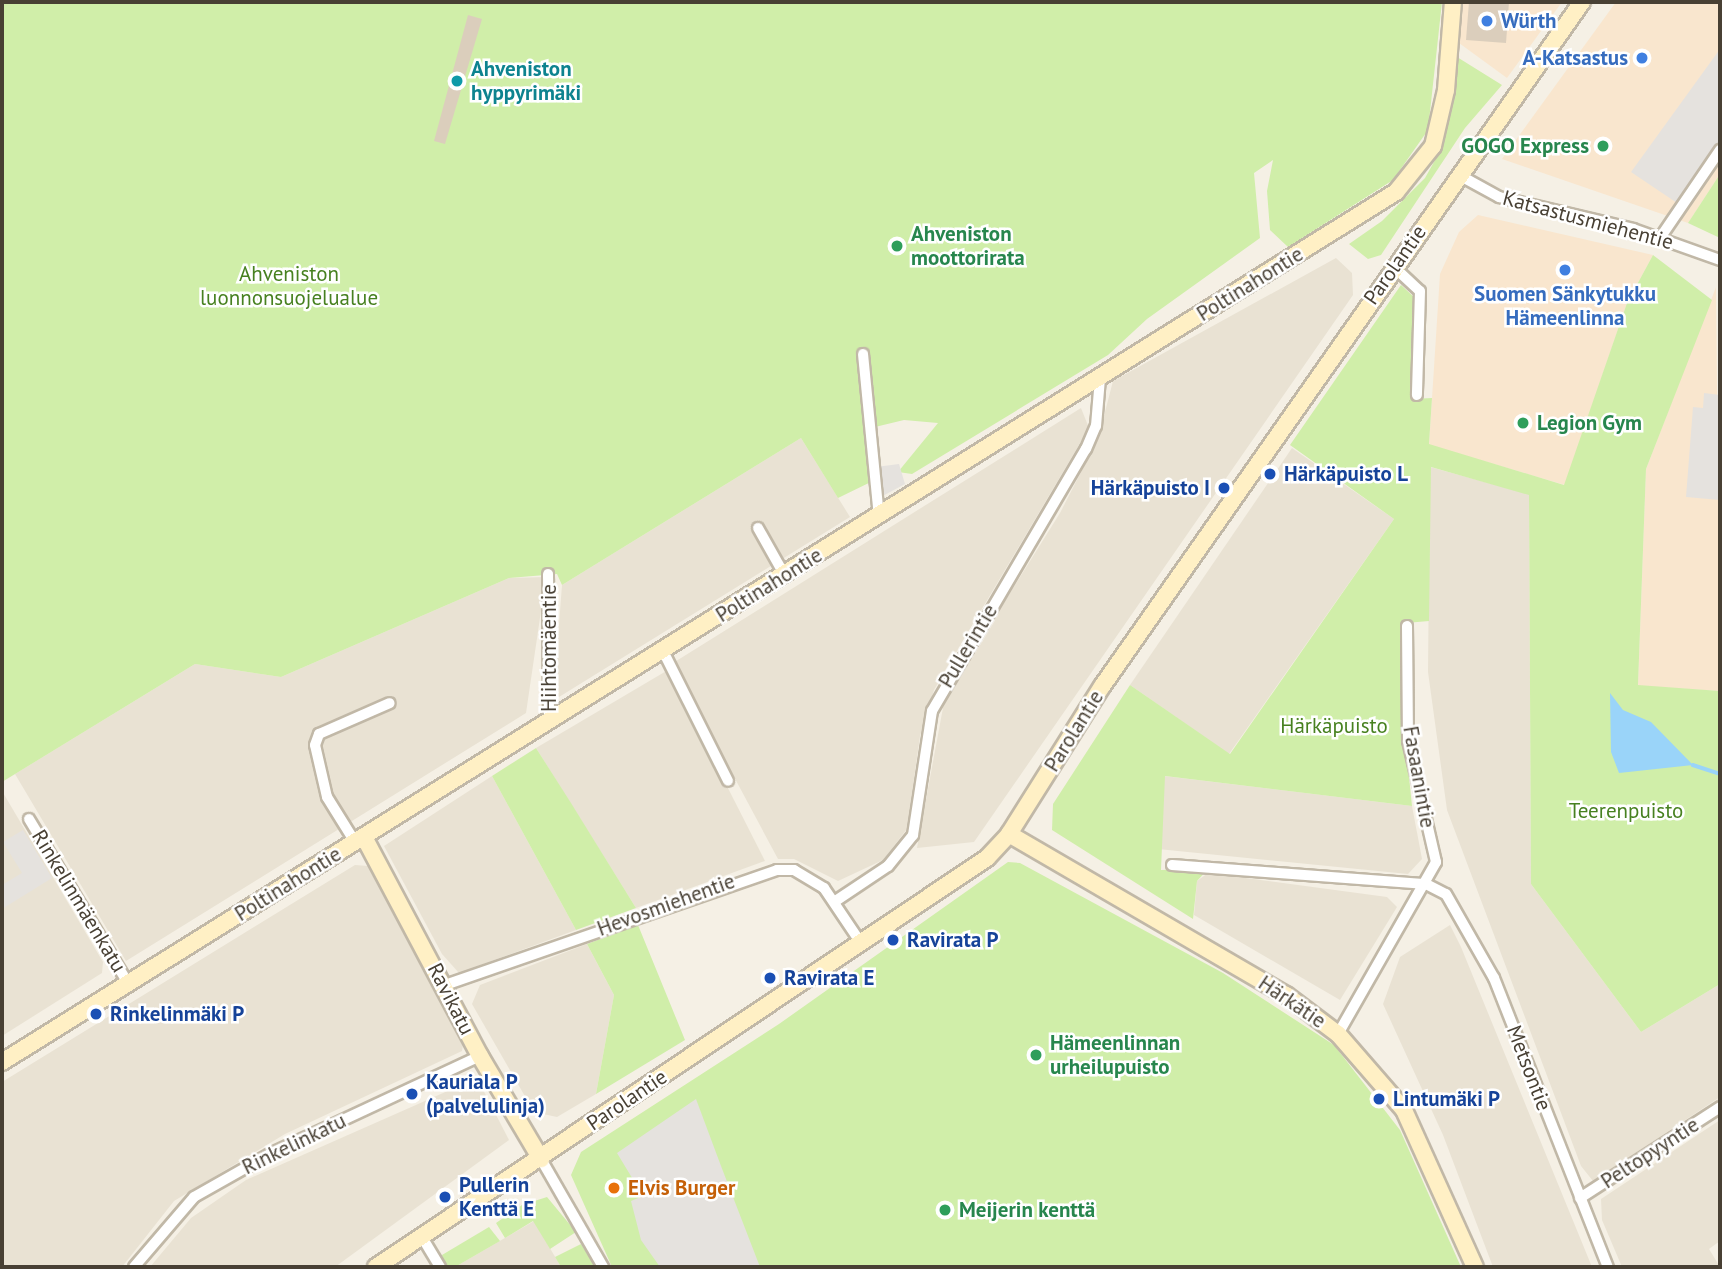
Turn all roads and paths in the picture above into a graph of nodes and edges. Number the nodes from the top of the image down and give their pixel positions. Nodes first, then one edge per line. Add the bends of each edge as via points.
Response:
1 (1453, 2) edge
2 (1582, 2) edge
3 (1720, 150) edge
4 (1459, 175) junction
5 (1660, 238) junction
6 (1720, 260) edge
7 (1394, 267) junction
8 (863, 354) dead end
9 (1100, 378) junction
10 (1417, 395) dead end
11 (879, 516) junction
12 (758, 528) dead end
13 (548, 574) dead end
14 (785, 576) junction
15 (1407, 626) dead end
16 (663, 651) junction
17 (390, 703) dead end
18 (549, 722) junction
19 (728, 780) dead end
20 (29, 819) dead end
21 (1009, 834) junction
22 (360, 840) junction
23 (1172, 865) dead end
24 (1426, 884) junction
25 (836, 900) junction
26 (862, 943) junction
27 (128, 983) junction
28 (445, 985) junction
29 (1338, 1034) junction
30 (480, 1056) junction
31 (2, 1062) edge
32 (1720, 1107) edge
33 (541, 1159) junction
34 (1580, 1198) junction
35 (422, 1237) junction
36 (134, 1267) edge
37 (376, 1267) edge
38 (440, 1267) edge
39 (603, 1267) edge
40 (1475, 1267) edge
41 (1608, 1267) edge

1 - 9 main road, Poltinahontie via 1433,146 1404,184
2 - 4 main road, Parolantie
3 - 5 street
4 - 5 street, Katsastusmiehentie via 1499,197
4 - 7 main road, Parolantie
5 - 6 street, Katsastusmiehentie
7 - 10 street via 1420,291
7 - 21 main road, Parolantie via 1103,685
8 - 11 street via 874,427
9 - 11 main road, Poltinahontie
9 - 25 street, Pullerintie via 1096,426 1086,449 932,711 912,835 888,866
11 - 14 main road, Poltinahontie
12 - 14 street
13 - 18 street, Hiihtomäentie
14 - 16 main road, Poltinahontie
15 - 24 street, Fasaanintie via 1408,741 1436,862
16 - 18 main road, Poltinahontie
16 - 19 street
17 - 22 street via 319,734 315,745 327,797
18 - 22 main road, Poltinahontie
20 - 27 street, Rinkelinmäenkatu
21 - 26 main road, Parolantie via 987,858
21 - 29 main road, Härkätie via 1286,995
22 - 27 main road, Poltinahontie
22 - 28 main road, Ravikatu
23 - 24 street
24 - 29 street
24 - 34 street, Metsontie via 1446,894 1494,978
25 - 26 street, Hevosmiehentie
25 - 28 street, Hevosmiehentie via 808,876 776,870
26 - 33 main road, Parolantie
27 - 31 main road, Poltinahontie
28 - 30 main road, Ravikatu
29 - 40 main road, Härkätie via 1404,1110
30 - 33 main road, Ravikatu
30 - 36 street, Rinkelinkatu via 270,1153 194,1197
32 - 34 street, Peltopyyntie
33 - 35 main road, Parolantie
33 - 39 street
34 - 41 street, Metsontie
35 - 37 main road, Parolantie
35 - 38 street

